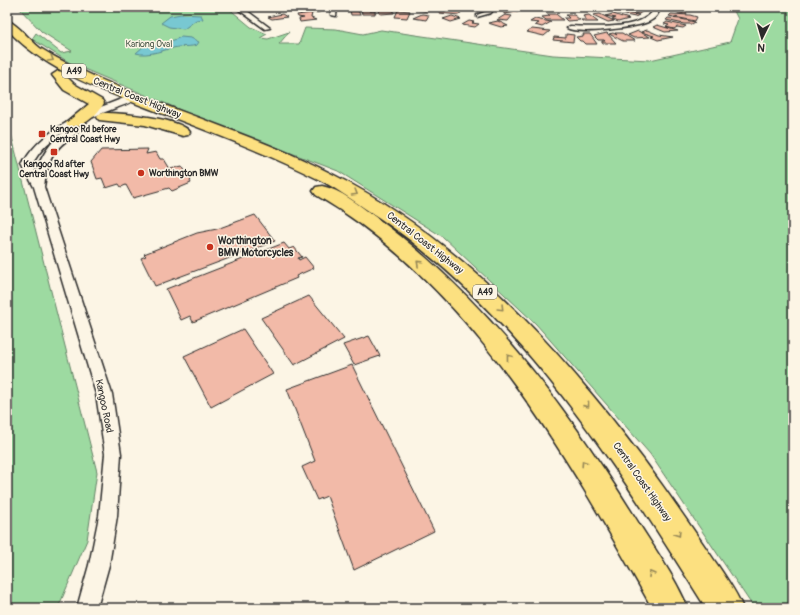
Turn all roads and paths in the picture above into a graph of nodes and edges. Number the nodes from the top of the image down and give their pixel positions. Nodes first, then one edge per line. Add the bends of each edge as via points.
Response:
1 (238, 7) edge
2 (334, 7) edge
3 (492, 7) edge
4 (658, 7) edge
5 (334, 15) dead end
6 (479, 16) dead end
7 (7, 24) edge
8 (267, 28) dead end
9 (570, 28) dead end
10 (7, 37) edge
11 (58, 75) junction
12 (130, 101) junction
13 (104, 117) junction
14 (75, 127) junction
15 (219, 141) junction
16 (40, 144) junction
17 (51, 149) junction
18 (39, 187) junction
19 (87, 608) edge
20 (671, 608) edge
21 (726, 608) edge

1 - 8 street
2 - 5 street
3 - 6 street via 489,12
4 - 9 street via 655,16 637,24 610,28
7 -> 12 highway, Central Coast Highway / A49 via 32,47 49,58
10 - 11 highway, Central Coast Highway / A49 via 18,49
11 - 12 highway, Central Coast Highway / A49
11 - 14 highway via 69,87 97,103 94,110
12 - 13 street, Kangoo Road
12 - 14 street, Kangoo Road
12 - 15 highway, Central Coast Highway / A49
12 -> 21 highway, Central Coast Highway / A49 via 283,157 323,176 408,228 459,269 531,339 591,410 631,464
13 - 14 street, Kangoo Road
13 - 15 highway via 122,116 146,120 197,138
14 - 16 street, Kangoo Road via 51,135
14 - 17 street, Kangoo Road
20 -> 15 highway, Central Coast Highway / A49 via 596,481 558,423 506,354 448,290 399,245 334,197 276,166
16 - 17 street
16 - 18 street, Kangoo Road via 27,165
17 - 18 street, Kangoo Road via 42,163
18 - 19 street, Kangoo Road via 104,394 113,454 112,484 101,558

